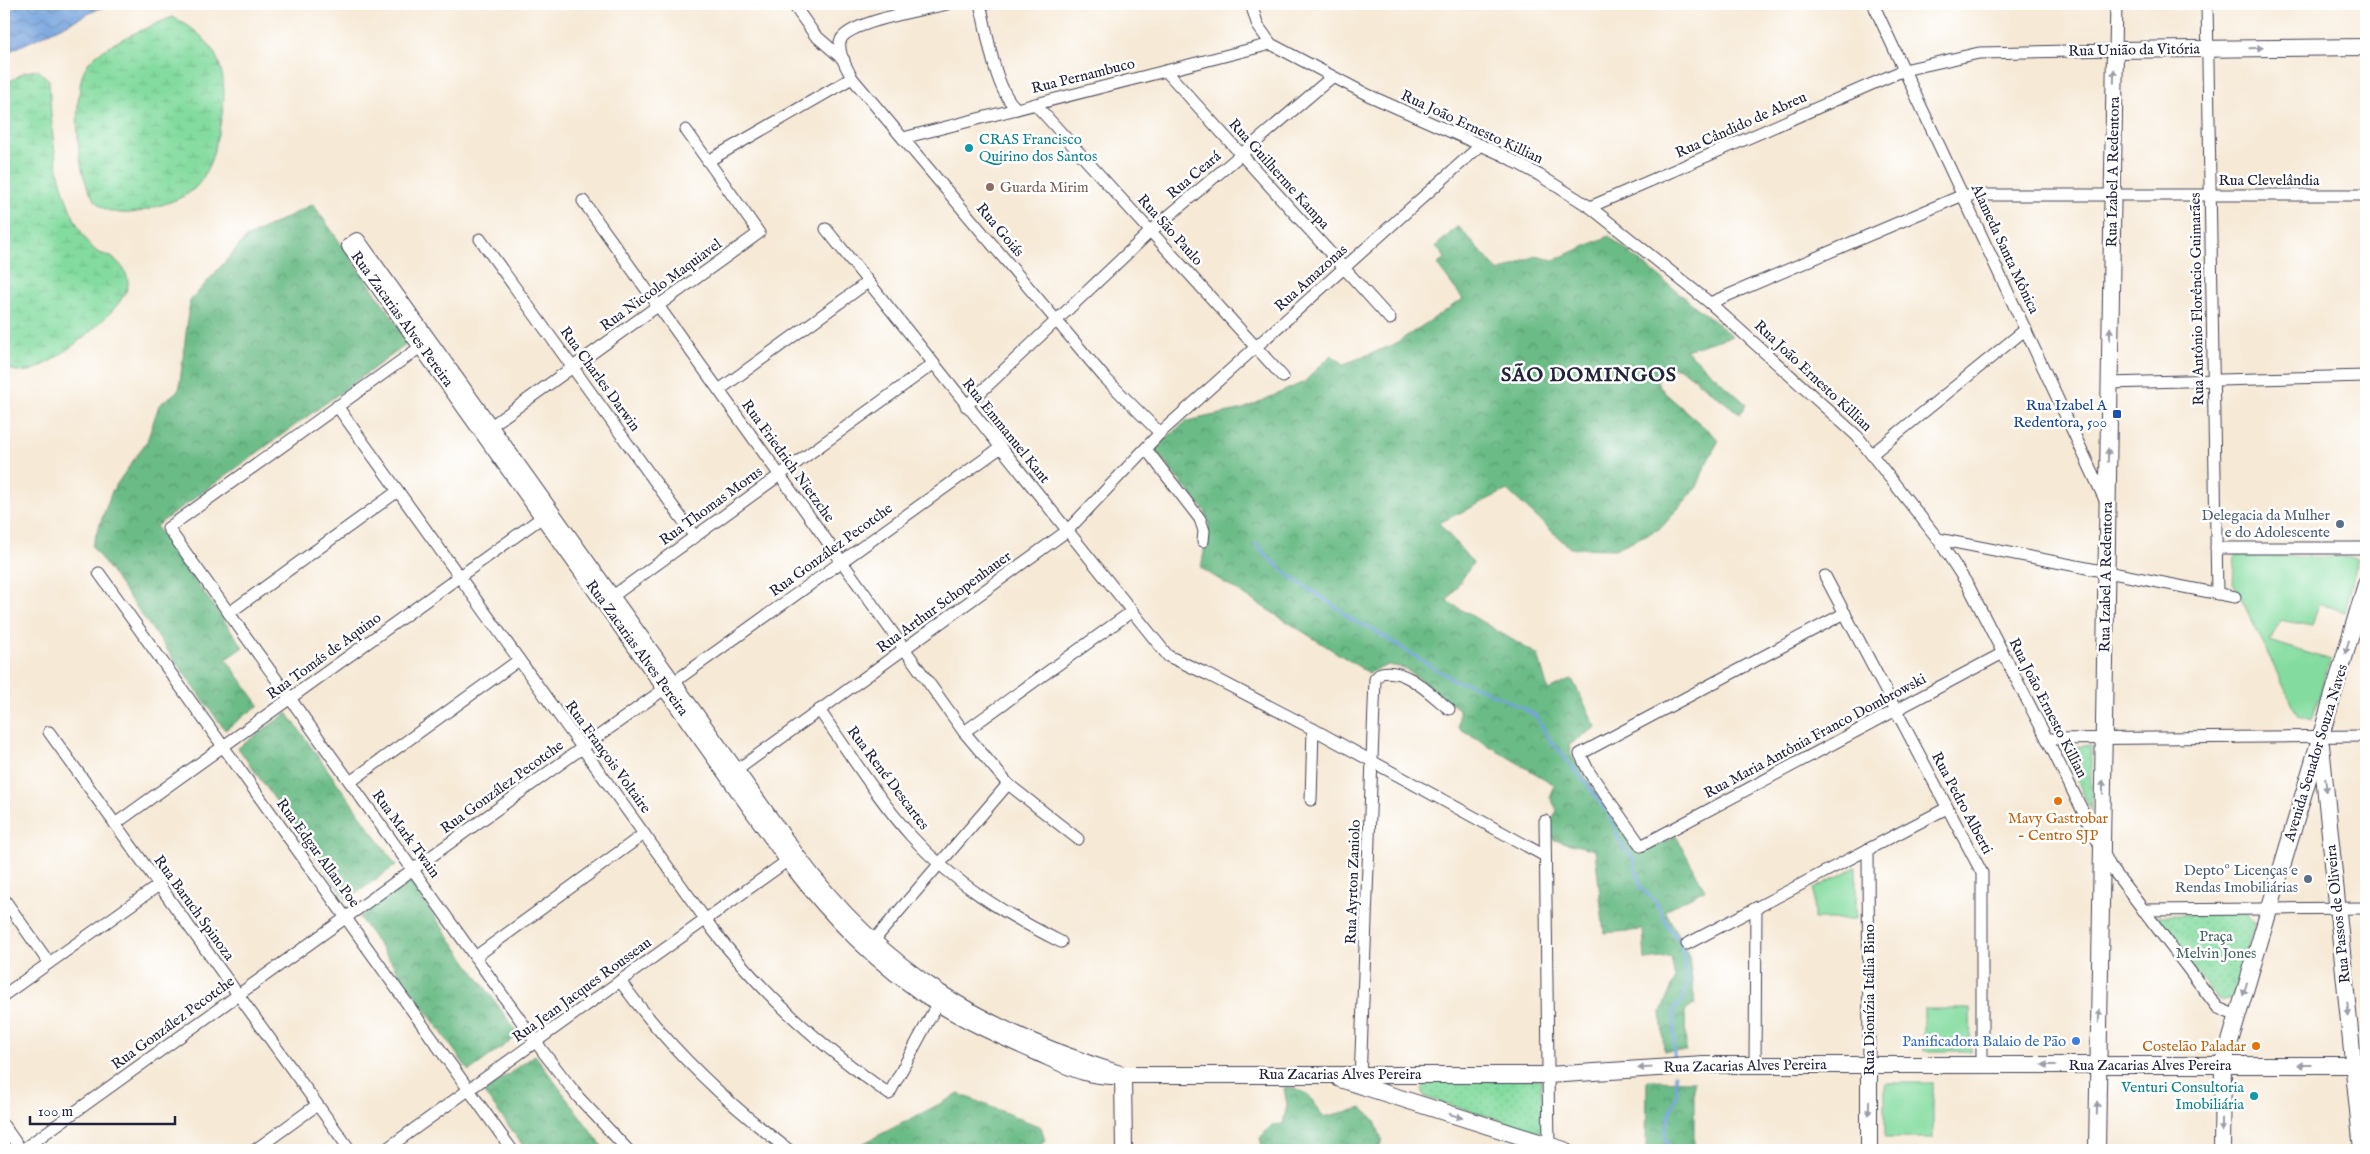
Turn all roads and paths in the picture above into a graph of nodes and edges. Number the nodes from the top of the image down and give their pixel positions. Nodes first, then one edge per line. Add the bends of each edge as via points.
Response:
1 (793, 4) edge
2 (947, 4) edge
3 (980, 4) edge
4 (1251, 4) edge
5 (2116, 4) edge
6 (2207, 4) edge
7 (1874, 8) dead end
8 (1271, 44) junction
9 (2366, 47) edge
10 (2208, 49) junction
11 (2115, 50) junction
12 (844, 60) junction
13 (1904, 70) junction
14 (1166, 71) junction
15 (1332, 77) junction
16 (852, 78) junction
17 (1035, 104) junction
18 (1017, 109) junction
19 (686, 130) dead end
20 (903, 138) junction
21 (1482, 145) junction
22 (1241, 154) junction
23 (708, 161) junction
24 (1963, 195) junction
25 (2112, 195) junction
26 (2210, 195) junction
27 (2366, 195) edge
28 (584, 201) dead end
29 (1590, 207) junction
30 (826, 229) dead end
31 (1151, 232) junction
32 (480, 239) dead end
33 (1344, 268) junction
34 (868, 282) junction
35 (1710, 302) junction
36 (658, 305) junction
37 (1390, 319) dead end
38 (1056, 321) junction
39 (2026, 329) junction
40 (425, 343) junction
41 (1256, 347) junction
42 (933, 364) junction
43 (573, 367) junction
44 (2366, 376) edge
45 (1283, 377) dead end
46 (2213, 379) junction
47 (2109, 383) junction
48 (719, 390) junction
49 (338, 406) junction
50 (966, 406) junction
51 (486, 430) junction
52 (1160, 433) junction
53 (1000, 448) junction
54 (1146, 448) junction
55 (1872, 454) junction
56 (780, 475) junction
57 (398, 491) junction
58 (2107, 503) junction
59 (547, 514) junction
60 (1067, 531) junction
61 (695, 537) junction
62 (1938, 539) junction
63 (1203, 541) dead end
64 (2216, 548) junction
65 (2366, 548) edge
66 (842, 561) junction
67 (2106, 572) junction
68 (98, 573) dead end
69 (460, 576) junction
70 (1825, 576) dead end
71 (2366, 584) edge
72 (2217, 594) junction
73 (2235, 597) dead end
74 (608, 600) junction
75 (1131, 612) junction
76 (229, 613) junction
77 (1844, 613) junction
78 (904, 649) junction
79 (2003, 653) junction
80 (519, 660) junction
81 (669, 685) junction
82 (290, 698) junction
83 (1449, 709) dead end
84 (819, 710) junction
85 (1896, 710) junction
86 (1313, 729) junction
87 (49, 732) dead end
88 (964, 732) junction
89 (2366, 736) edge
90 (2321, 737) junction
91 (2103, 738) junction
92 (2048, 739) junction
93 (223, 746) junction
94 (582, 748) junction
95 (1372, 761) junction
96 (732, 773) junction
97 (350, 782) junction
98 (1008, 784) junction
99 (1311, 800) dead end
100 (1948, 808) junction
101 (1545, 821) dead end
102 (115, 824) junction
103 (644, 834) junction
104 (1078, 839) dead end
105 (1868, 849) junction
106 (2102, 853) junction
107 (1545, 856) junction
108 (792, 858) junction
109 (940, 864) junction
110 (412, 870) junction
111 (159, 885) junction
112 (4, 899) edge
113 (1756, 908) junction
114 (2338, 908) junction
115 (2366, 908) edge
116 (2269, 909) junction
117 (2143, 910) junction
118 (346, 918) junction
119 (706, 920) junction
120 (1061, 942) dead end
121 (1687, 944) dead end
122 (869, 946) junction
123 (475, 957) junction
124 (50, 963) junction
125 (620, 981) junction
126 (4, 995) edge
127 (238, 995) junction
128 (940, 999) junction
129 (2237, 1016) junction
130 (536, 1042) junction
131 (1755, 1065) junction
132 (1869, 1065) junction
133 (1982, 1065) junction
134 (2098, 1065) junction
135 (2223, 1065) junction
136 (2360, 1065) edge
137 (1407, 1074) junction
138 (1435, 1074) junction
139 (1548, 1075) junction
140 (1123, 1076) junction
141 (1360, 1080) junction
142 (469, 1090) junction
143 (1403, 1099) junction
144 (317, 1105) junction
145 (1427, 1107) junction
146 (4, 1126) edge
147 (1548, 1148) edge
148 (21, 1150) edge
149 (255, 1150) edge
150 (350, 1150) edge
151 (385, 1150) edge
152 (512, 1150) edge
153 (628, 1150) edge
154 (789, 1150) edge
155 (1124, 1150) edge
156 (1564, 1150) edge
157 (1869, 1150) edge
158 (2097, 1150) edge
159 (2222, 1150) edge
160 (2362, 1150) edge

1 - 12 street via 815,35
2 - 12 street, Rua Goiás via 866,23 844,34 840,41
3 - 18 street via 1001,84 1010,103
4 - 8 street, Rua João Ernesto Killian via 1258,26
5 - 11 street, Rua Izabel A Redentora
6 - 10 street, Rua Antônio Florêncio Guimarães
7 - 13 street, Alameda Santa Mônica
8 - 14 street, Rua Pernambuco
8 - 15 street, Rua João Ernesto Killian
10 -> 9 main road, Rua União da Vitória
10 - 11 main road, Rua União da Vitória
10 - 26 street, Rua Antônio Florêncio Guimarães
11 - 13 street, Rua União da Vitória via 1979,53
25 -> 11 main road, Rua Izabel A Redentora
12 - 16 street, Rua Goiás
13 - 24 street, Alameda Santa Mônica
13 - 29 street, Rua Cândido de Abreu
14 - 17 street, Rua Pernambuco
14 - 22 street, Rua Guilherme Kampa
15 - 21 street, Rua João Ernesto Killian
15 - 22 street, Rua Ceará
16 - 20 street, Rua Goiás
16 - 23 street
17 - 18 street, Rua Pernambuco
17 - 31 street, Rua São Paulo
18 - 20 street, Rua Pernambuco
19 - 23 street
20 - 38 street, Rua Goiás
21 - 29 street, Rua João Ernesto Killian via 1539,174
21 - 33 street, Rua Amazonas
22 - 31 street, Rua Ceará
22 - 33 street, Rua Guilherme Kampa
23 - 36 street, Rua Niccolo Maquiavel via 759,233
24 - 25 street, Rua Clevelândia
24 - 35 street
24 - 39 street, Alameda Santa Mônica
25 - 26 street, Rua Clevelândia
47 -> 25 main road, Rua Izabel A Redentora
26 - 27 street, Rua Clevelândia
26 - 46 street, Rua Antônio Florêncio Guimarães
28 - 36 street, Rua Friedrich Nietzche
29 - 35 street, Rua João Ernesto Killian
30 - 34 street, Rua Emmanuel Kant
31 - 38 street, Rua Ceará
31 - 41 street, Rua São Paulo
32 - 43 street, Rua Charles Darwin
33 - 37 street, Rua Guilherme Kampa
33 - 41 street, Rua Amazonas
34 - 42 street, Rua Emmanuel Kant
34 - 48 street
35 - 55 street, Rua João Ernesto Killian via 1840,419
36 - 43 street, Rua Niccolo Maquiavel
36 - 48 street, Rua Friedrich Nietzche
38 - 50 street, Rua Ceará
38 - 52 street, Rua Goiás via 1110,384
39 - 55 street
39 - 58 street, Alameda Santa Mônica
40 - 40 main road, Rua Zacarias Alves Pereira via 357,241 350,246
40 - 49 street
40 - 51 main road, Rua Zacarias Alves Pereira
41 - 45 street, Rua São Paulo
41 - 52 street, Rua Amazonas
42 - 50 street, Rua Emmanuel Kant
42 - 56 street, Rua Thomas Morus
43 - 51 street, Rua Niccolo Maquiavel
43 - 61 street, Rua Charles Darwin
44 - 46 street
46 - 47 street
46 - 64 street, Rua Antônio Florêncio Guimarães
58 -> 47 main road, Rua Izabel A Redentora
48 - 56 street, Rua Friedrich Nietzche
49 - 57 street, Rua François Voltaire
49 - 76 street, Rua Mark Twain via 168,528
50 - 53 street, Rua Emmanuel Kant
51 - 59 main road, Rua Zacarias Alves Pereira
52 - 54 street, Rua Arthur Schopenhauer
53 - 60 street, Rua Emmanuel Kant
53 - 66 street, Rua González Pecotche
54 - 60 street, Rua Arthur Schopenhauer
54 - 63 street via 1200,519
55 - 62 street, Rua João Ernesto Killian
56 - 61 street, Rua Thomas Morus
56 - 66 street, Rua Friedrich Nietzche
57 - 69 street, Rua François Voltaire
57 - 76 street
58 - 67 main road, Rua Izabel A Redentora
59 - 69 street, Rua Tomás de Aquino
59 - 74 main road, Rua Zacarias Alves Pereira
60 - 75 street, Rua Emmanuel Kant
60 - 78 street, Rua Arthur Schopenhauer
61 - 74 street, Rua Thomas Morus
62 - 67 street
62 - 79 street, Rua João Ernesto Killian via 1969,587
64 - 65 street
64 - 72 street, Rua Antônio Florêncio Guimarães
66 - 78 street, Rua Friedrich Nietzche
66 - 81 street, Rua González Pecotche
67 - 72 street
67 - 91 main road, Rua Izabel A Redentora
68 - 93 street, Rua Edgar Allan Poe
69 - 80 street, Rua François Voltaire
69 - 82 street, Rua Tomás de Aquino
70 - 77 street, Rua Pedro Alberti
71 -> 90 main road, Avenida Senador Souza Naves
72 - 73 street
74 - 81 main road, Rua Zacarias Alves Pereira
75 - 86 street, Rua Emmanuel Kant via 1163,652 1174,660
75 - 88 street
76 - 82 street, Rua Mark Twain
77 - 85 street, Rua Pedro Alberti
77 - 85 street, Rua Maria Antônia Franco Dombrowski via 1580,754 1588,772 1641,846
78 - 84 street, Rua Arthur Schopenhauer
78 - 88 street, Rua Friedrich Nietzche
79 - 85 street, Rua Maria Antônia Franco Dombrowski
79 - 92 street, Rua João Ernesto Killian
80 - 94 street, Rua François Voltaire
80 - 97 street
81 - 94 street, Rua González Pecotche
81 - 96 main road, Rua Zacarias Alves Pereira
82 - 93 street, Rua Tomás de Aquino
82 - 97 street, Rua Mark Twain
83 - 95 street, Rua Ayrton Zaniolo via 1396,673 1381,673 1375,679
84 - 96 street, Rua Arthur Schopenhauer
84 - 109 street, Rua René Descartes via 898,820
85 - 100 street, Rua Pedro Alberti
86 - 95 street
86 - 99 street
87 - 102 street, Rua Baruch Spinoza
88 - 98 street, Rua Friedrich Nietzche
89 - 90 street
90 - 91 street
90 -> 114 main road, Rua Passos de Oliveira
90 - 116 main road, Avenida Senador Souza Naves
91 - 92 street
106 -> 91 main road, Rua Izabel A Redentora
92 - 106 street, Rua João Ernesto Killian
93 - 102 street, Rua Tomás de Aquino
93 - 118 street, Rua Edgar Allan Poe
94 - 103 street, Rua François Voltaire
94 - 110 street, Rua González Pecotche
95 - 107 street
95 - 141 street, Rua Ayrton Zaniolo
96 - 108 main road, Rua Zacarias Alves Pereira
97 - 110 street, Rua Mark Twain
98 - 104 street, Rua Friedrich Nietzche
98 - 109 street
100 - 105 street
100 - 133 street, Rua Pedro Alberti via 1982,873
101 - 107 street
102 - 111 street, Rua Baruch Spinoza
103 - 119 street, Rua François Voltaire
103 - 123 street
105 - 113 street
105 - 132 street, Rua Dionízia Itália Bino
106 - 117 street, Rua João Ernesto Killian
134 -> 106 main road, Rua Izabel A Redentora
107 - 139 street
108 - 119 street, Rua Jean Jacques Rousseau
108 - 122 main road, Rua Zacarias Alves Pereira
109 - 120 street, Rua René Descartes via 989,904
109 - 122 street
110 - 118 street, Rua González Pecotche
110 - 123 street, Rua Mark Twain
111 - 124 street
111 - 127 street, Rua Baruch Spinoza
112 - 124 street
113 - 121 street
113 - 131 street
114 - 115 street
114 - 116 street
114 -> 136 main road, Rua Passos de Oliveira
116 - 117 street
116 -> 129 main road, Avenida Senador Souza Naves
117 - 129 street, Rua João Ernesto Killian via 2218,1008
118 - 127 street, Rua González Pecotche
118 - 142 street, Rua Edgar Allan Poe
119 - 125 street, Rua Jean Jacques Rousseau
119 - 128 street, Rua François Voltaire via 751,976 797,1023 888,1094
122 - 128 main road, Rua Zacarias Alves Pereira
123 - 130 street, Rua Mark Twain
124 - 126 street
125 - 130 street, Rua Jean Jacques Rousseau
125 - 154 street via 706,1082
127 - 144 street, Rua Baruch Spinoza
127 - 148 street, Rua González Pecotche
128 - 140 main road, Rua Zacarias Alves Pereira via 1073,1059
129 - 135 main road, Avenida Senador Souza Naves
130 - 142 street, Rua Jean Jacques Rousseau
130 - 153 street, Rua Mark Twain via 580,1098
131 - 132 main road, Rua Zacarias Alves Pereira
131 -> 139 main road, Rua Zacarias Alves Pereira
132 - 133 main road, Rua Zacarias Alves Pereira
132 -> 157 main road, Rua Dionízia Itália Bino
134 -> 133 main road, Rua Zacarias Alves Pereira
134 - 135 main road, Rua Zacarias Alves Pereira
158 -> 134 main road, Rua Izabel A Redentora
136 -> 135 main road, Rua Zacarias Alves Pereira
135 -> 159 main road, Avenida Senador Souza Naves
136 - 160 main road, Rua Passos de Oliveira
137 - 138 main road, Rua Zacarias Alves Pereira
137 - 141 main road, Rua Zacarias Alves Pereira
137 - 143 main road via 1413,1088
138 - 139 main road, Rua Zacarias Alves Pereira
138 - 145 main road via 1422,1080 1418,1087 1420,1098
139 - 147 street
140 - 141 main road, Rua Zacarias Alves Pereira via 1324,1074
140 - 155 main road
141 - 143 main road, Rua Zacarias Alves Pereira
142 - 151 street, Rua Jean Jacques Rousseau
142 - 152 street, Rua Edgar Allan Poe
143 - 145 main road, Rua Zacarias Alves Pereira
144 - 149 street
144 - 150 street, Rua Baruch Spinoza
145 -> 147 main road, Rua Zacarias Alves Pereira
146 - 148 street
147 - 156 main road, Rua Zacarias Alves Pereira

